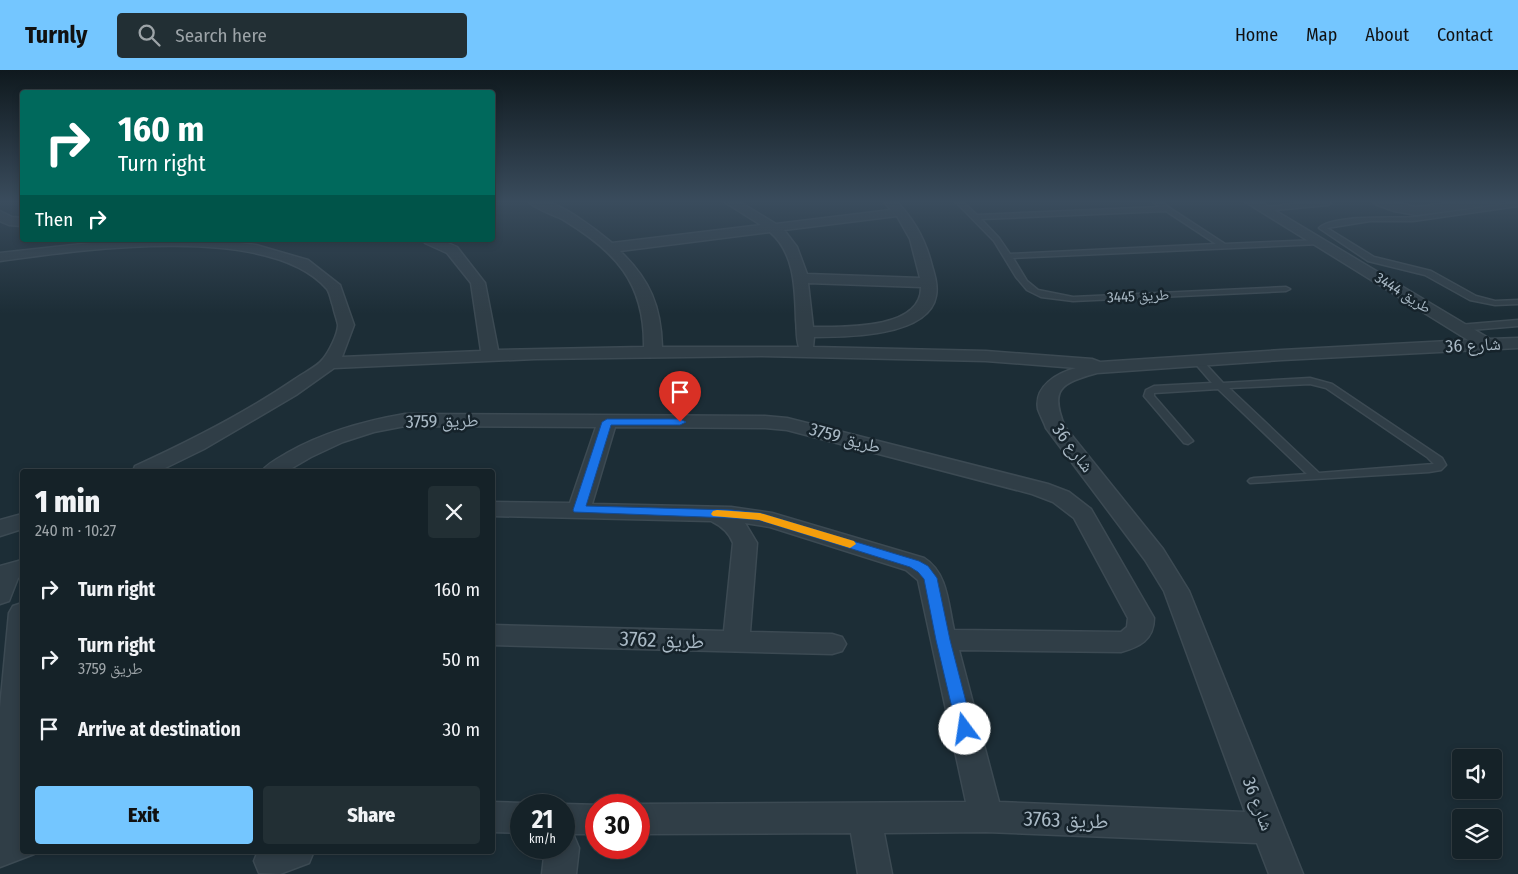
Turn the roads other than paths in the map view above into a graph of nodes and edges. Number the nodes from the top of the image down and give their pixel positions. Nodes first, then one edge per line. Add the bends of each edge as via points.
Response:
1 (597, 239) edge
2 (682, 239) edge
3 (784, 239) edge
4 (916, 239) edge
5 (994, 239) edge
6 (1212, 239) edge
7 (1314, 239) edge
8 (1339, 239) edge
9 (124, 242) edge
10 (201, 242) edge
11 (434, 242) edge
12 (1320, 242) junction
13 (1225, 247) junction
14 (608, 248) junction
15 (1009, 256) junction
16 (0, 257) edge
17 (800, 278) junction
18 (928, 283) junction
19 (1286, 289) dead end
20 (1518, 302) edge
21 (1518, 324) edge
22 (1459, 328) junction
23 (805, 332) junction
24 (1518, 343) edge
25 (1486, 344) junction
26 (652, 352) junction
27 (807, 352) junction
28 (490, 356) junction
29 (1198, 361) junction
30 (330, 363) junction
31 (1117, 366) junction
32 (1221, 386) junction
33 (607, 422) junction
34 (1188, 441) dead end
35 (147, 469) edge
36 (276, 469) edge
37 (1316, 476) junction
38 (1254, 480) dead end
39 (495, 509) edge
40 (579, 510) junction
41 (714, 514) junction
42 (20, 522) edge
43 (784, 524) junction
44 (0, 528) edge
45 (745, 543) junction
46 (20, 569) edge
47 (0, 595) edge
48 (495, 636) edge
49 (20, 639) edge
50 (943, 640) junction
51 (736, 642) junction
52 (832, 644) dead end
53 (495, 817) edge
54 (986, 817) junction
55 (510, 818) edge
56 (650, 819) edge
57 (865, 819) junction
58 (1267, 828) junction
59 (0, 841) edge
60 (20, 844) edge
61 (0, 851) edge
62 (563, 859) edge
63 (559, 874) edge
64 (874, 874) edge
65 (1286, 874) edge

1 - 14 street
2 - 14 street
3 - 17 street via 792,249
4 - 18 street
5 - 15 lane, طريق 3445
6 - 13 lane
7 - 12 street, طريق 3444
8 - 20 lane via 1376,261 1428,273 1473,298
9 - 16 street
10 - 30 street via 243,246 288,257 322,274 342,297 346,326
11 - 28 street via 452,250 478,283
12 - 13 lane
12 - 22 street, طريق 3444
13 - 15 lane
14 - 26 street via 629,268 644,292 653,320
15 - 19 lane, طريق 3445 via 1026,285 1035,291 1073,299
17 - 18 street
17 - 23 street
18 - 23 street via 928,301 920,312 905,321 857,332
21 - 22 lane
22 - 25 street, طريق 3444
23 - 27 street
24 - 25 street, شارع 36
25 - 29 street, شارع 36
26 - 27 street
26 - 28 street
27 - 31 street via 986,356
28 - 30 street
29 - 31 street, شارع 36
29 - 32 lane
30 - 35 street via 290,391
31 - 58 street, شارع 36 via 1085,371 1057,383 1048,395 1051,418 1167,573
32 - 34 lane via 1154,389 1149,392 1148,396
32 - 37 lane
32 - 37 lane via 1310,381 1329,386 1432,455 1440,465 1429,469
33 - 36 street, طريق 3759 via 422,419 388,422 317,444
33 - 40 street
33 - 50 street, طريق 3759 via 786,424 1051,493 1083,514 1141,618 1138,632 1121,642
37 - 38 lane
39 - 40 street
40 - 41 street
41 - 43 street via 760,516
41 - 45 street via 732,522
42 - 44 street
43 - 45 street via 760,530
43 - 50 street via 923,569 930,578
45 - 51 street
46 - 47 street via 8,572
48 - 51 street, طريق 3762
49 - 59 street via 8,793
50 - 54 street
51 - 52 street, طريق 3762
53 - 55 street
54 - 57 street, طريق 3763
54 - 58 street, طريق 3763
56 - 57 street, طريق 3763
57 - 64 street
58 - 65 street, شارع 36
60 - 61 street
62 - 63 street

